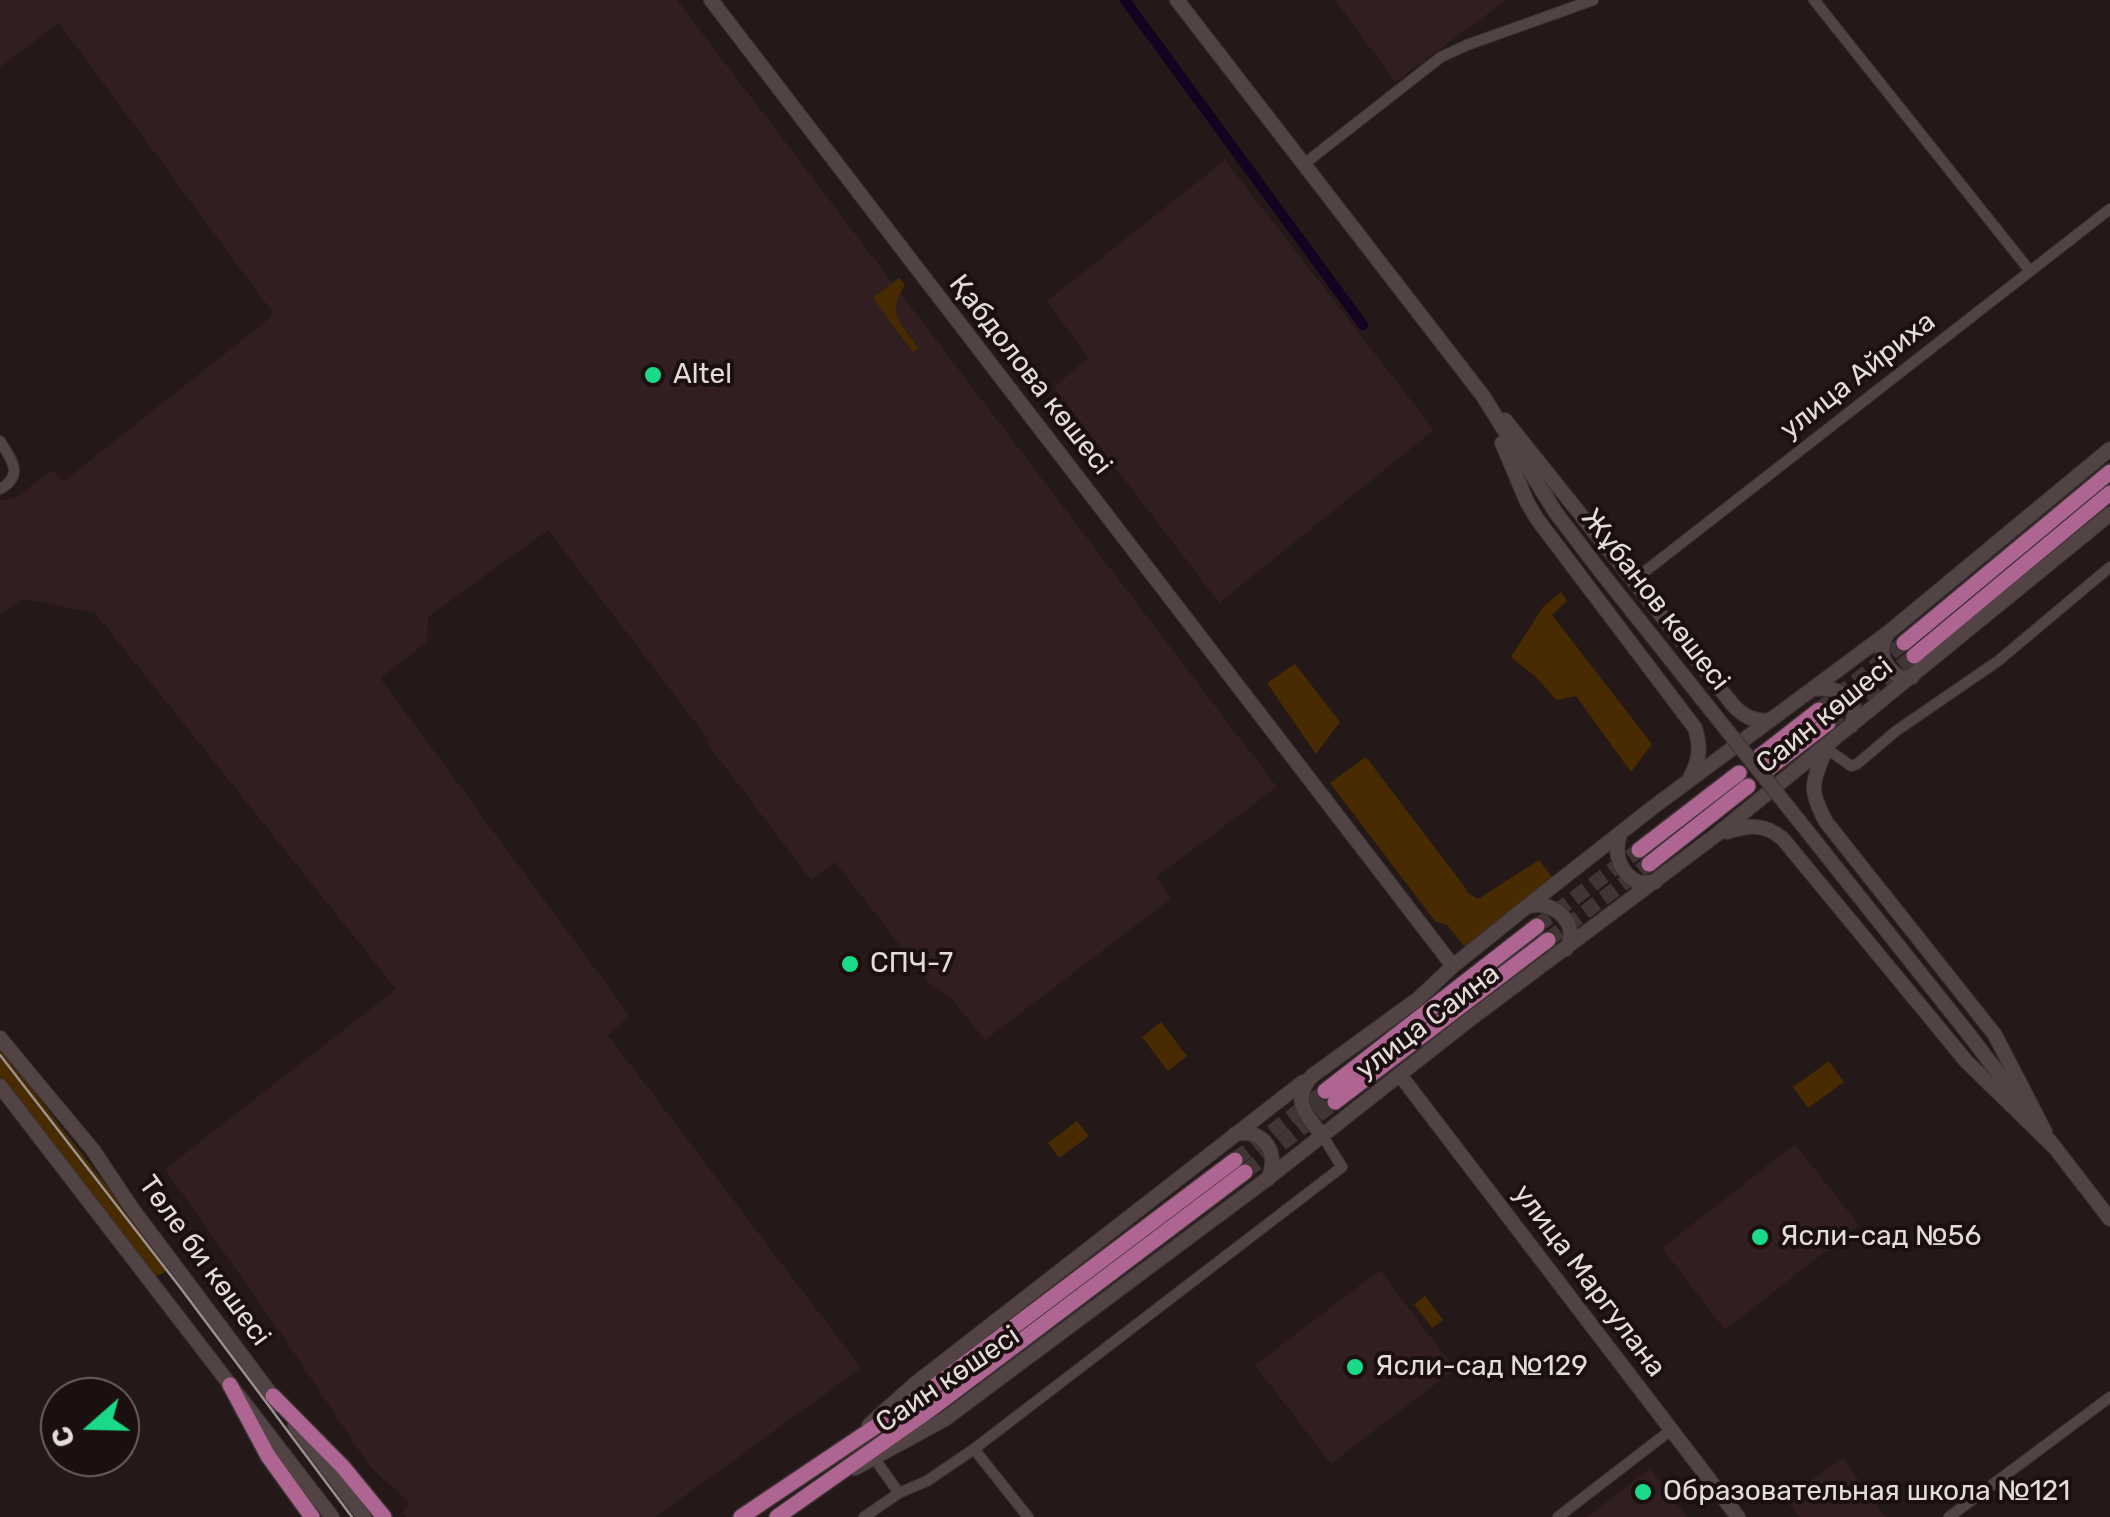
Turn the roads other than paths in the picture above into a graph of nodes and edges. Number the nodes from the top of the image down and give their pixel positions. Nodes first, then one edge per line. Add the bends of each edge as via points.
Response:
1 (711, 0) edge
2 (1176, 0) edge
3 (1593, 0) edge
4 (1814, 0) edge
5 (1561, 5) edge
6 (1304, 164) junction
7 (2110, 208) edge
8 (2030, 271) junction
9 (1482, 396) junction
10 (0, 441) edge
11 (2110, 449) edge
12 (2110, 472) edge
13 (0, 489) edge
14 (2110, 492) edge
15 (2110, 514) edge
16 (2110, 567) edge
17 (1634, 580) junction
18 (1889, 632) junction
19 (1912, 678) junction
20 (1814, 690) junction
21 (1823, 716) tunnel mouth
22 (1772, 720) junction
23 (1851, 727) junction
24 (1826, 748) junction
25 (1764, 763) dead end
26 (1743, 779) dead end
27 (1688, 782) junction
28 (1620, 834) junction
29 (1716, 835) junction
30 (1644, 857) tunnel mouth
31 (1657, 881) junction
32 (1525, 908) junction
33 (1537, 926) tunnel mouth
34 (1548, 940) tunnel mouth
35 (1566, 950) junction
36 (1453, 966) junction
37 (0, 1038) edge
38 (1400, 1075) junction
39 (1312, 1076) junction
40 (0, 1086) edge
41 (1235, 1134) junction
42 (1322, 1135) junction
43 (2053, 1146) junction
44 (1267, 1179) junction
45 (2110, 1219) edge
46 (194, 1292) junction
47 (171, 1308) junction
48 (230, 1385) junction
49 (273, 1396) junction
50 (2110, 1397) edge
51 (1671, 1430) junction
52 (974, 1449) junction
53 (841, 1450) junction
54 (874, 1458) junction
55 (824, 1484) junction
56 (899, 1493) junction
57 (312, 1517) edge
58 (332, 1517) edge
59 (364, 1517) edge
60 (384, 1517) edge
61 (740, 1517) edge
62 (778, 1517) edge
63 (864, 1517) edge
64 (1028, 1517) edge
65 (1558, 1517) edge
66 (1738, 1517) edge
67 (1950, 1517) edge

1 - 36 main road, Қабдолова көшесі
2 - 6 main road, Жұбанов көшесі
3 - 5 street
4 - 8 street
5 - 6 street via 1441,57
6 - 9 main road, Жұбанов көшесі
7 - 8 street, улица Айриха
8 - 17 street, улица Айриха
9 - 17 main road
9 - 27 main road via 1537,520 1694,728 1700,754
9 - 43 main road, Жұбанов көшесі, bridge via 1556,513
10 - 13 street via 15,472
11 - 18 main road, Саин көшесі
12 - 14 main road, Саин көшесі via 1909,650
15 - 19 main road, Саин көшесі
16 - 24 street via 1998,661 1857,764
17 - 22 main road via 1741,713
18 - 19 main road via 1882,644 1885,662 1900,678
18 - 20 main road, Саин көшесі
19 - 23 main road, Саин көшесі
20 - 22 main road, Саин көшесі
20 - 23 main road via 1836,689 1847,698
21 - 25 main road, Саин көшесі
22 - 27 main road, Саин көшесі
23 - 24 main road, Саин көшесі
24 - 29 main road, Саин көшесі
24 - 43 main road via 1812,790 1826,822 1995,1035
26 - 30 main road, Саин көшесі
27 - 28 main road, Саин көшесі
28 - 31 main road via 1623,870 1640,883
28 - 32 main road, Саин көшесі
29 - 31 main road, Саин көшесі
29 - 43 main road via 1762,826 1784,839 1966,1061
31 - 35 main road, Саин көшесі
32 - 35 main road via 1543,904 1562,916 1571,934
32 - 36 main road, Саин көшесі
33 - 34 main road via 1330,1096
35 - 38 main road, улица Саина
36 - 39 main road, Саин көшесі
37 - 46 main road, Төле би көшесі via 93,1150
38 - 42 main road, улица Саина
38 - 51 main road, улица Маргулана
39 - 41 main road, Саин көшесі
39 - 42 main road via 1301,1100
40 - 47 main road, Төле би көшесі
41 - 44 main road via 1252,1133 1268,1146
41 - 53 main road, Саин көшесі via 916,1383
42 - 44 main road, Саин көшесі
42 - 52 street via 1342,1166
43 - 45 main road, Жұбанов көшесі
44 - 54 main road, Саин көшесі via 945,1419
46 - 47 main road via 178,1286
46 - 49 main road, Төле би көшесі
47 - 48 main road, Төле би көшесі
48 - 57 main road via 268,1456
48 - 58 main road, Төле би көшесі
49 - 59 main road, Төле би көшесі
49 - 60 main road
50 - 67 street
51 - 65 street
51 - 66 main road, улица Маргулана
52 - 56 street
52 - 64 street
53 - 55 main road, Саин көшесі via 1240,1166 935,1406
53 - 61 main road, Саин көшесі
54 - 55 main road, Саин көшесі
54 - 56 street
55 - 62 main road
56 - 63 street

